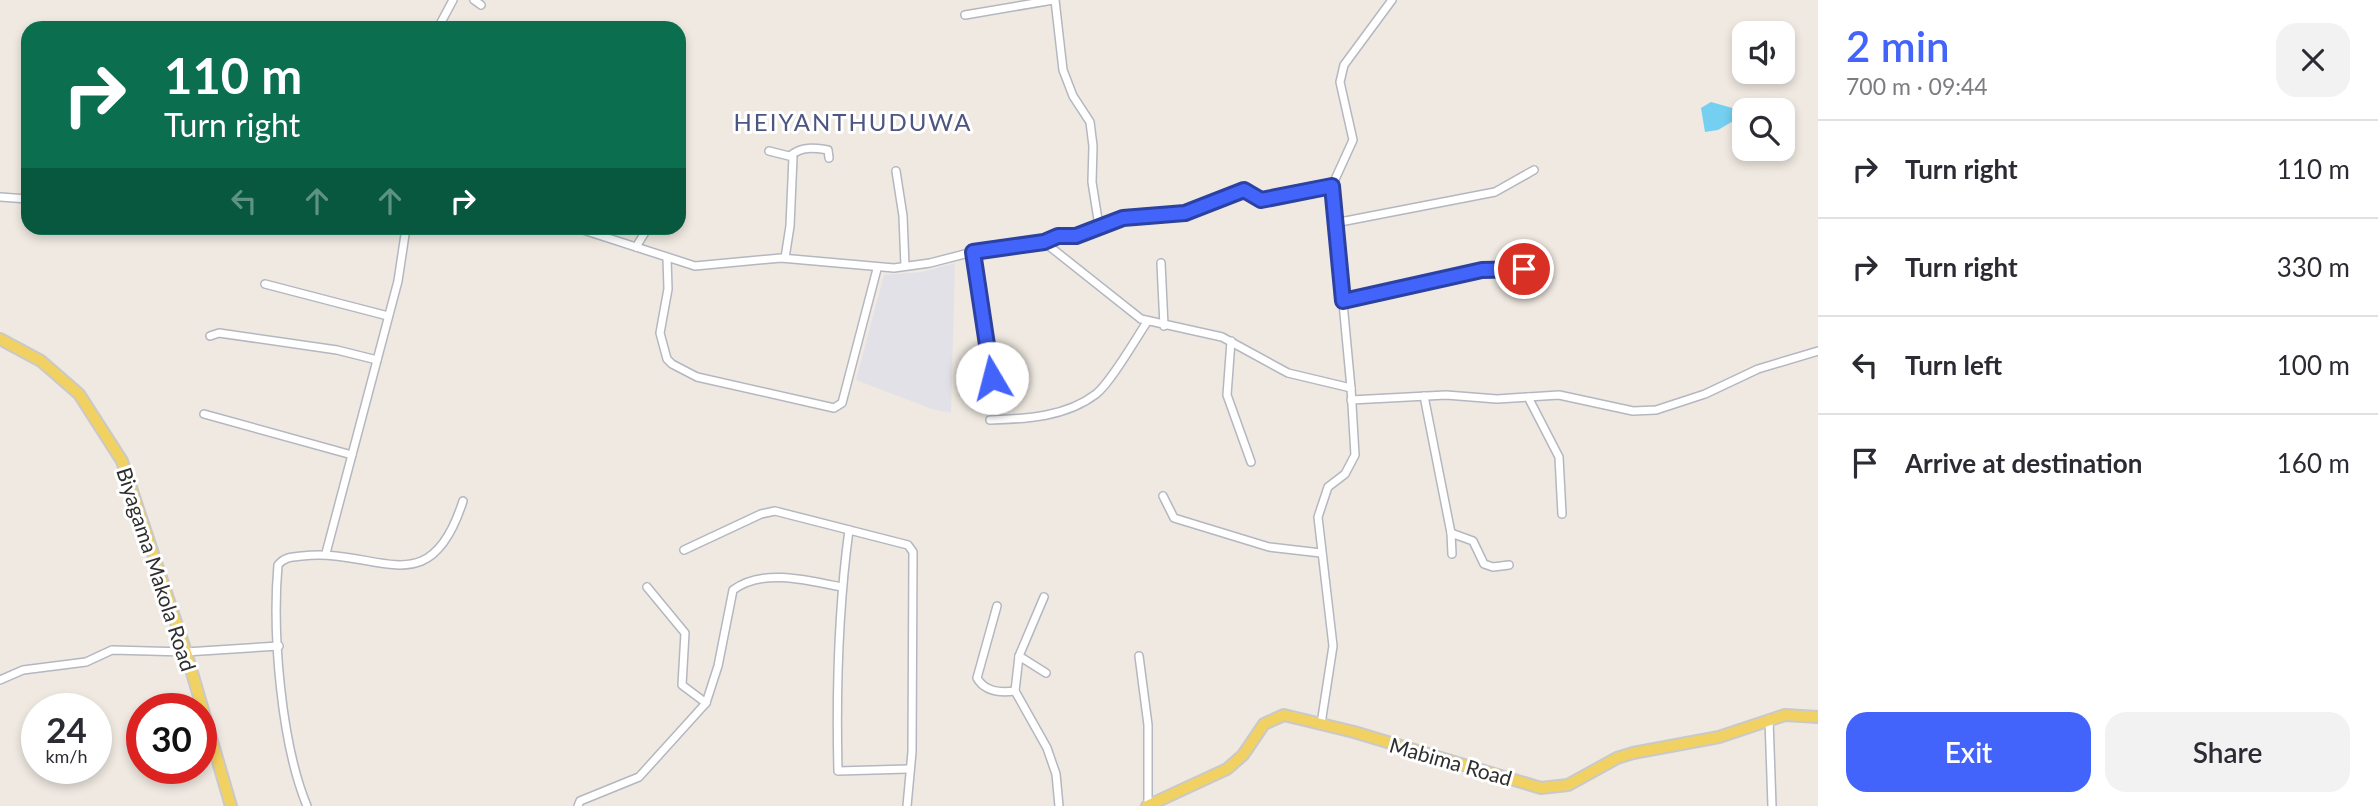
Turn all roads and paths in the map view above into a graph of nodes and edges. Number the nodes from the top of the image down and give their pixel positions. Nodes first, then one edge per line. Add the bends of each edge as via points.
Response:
1 (453, 0) edge
2 (1054, 0) edge
3 (1392, 0) edge
4 (965, 15) dead end
5 (442, 21) edge
6 (769, 151) dead end
7 (791, 155) junction
8 (829, 158) dead end
9 (1534, 170) dead end
10 (896, 172) dead end
11 (1332, 186) junction
12 (0, 197) edge
13 (21, 198) edge
14 (1335, 223) junction
15 (1099, 226) junction
16 (405, 235) edge
17 (599, 235) edge
18 (643, 235) edge
19 (1044, 242) junction
20 (636, 247) junction
21 (973, 252) junction
22 (667, 258) junction
23 (785, 258) junction
24 (1161, 263) dead end
25 (905, 266) junction
26 (877, 269) junction
27 (1524, 269) dead end
28 (265, 284) dead end
29 (1343, 301) junction
30 (388, 316) junction
31 (1147, 322) junction
32 (1164, 326) junction
33 (210, 336) dead end
34 (0, 339) edge
35 (1231, 341) junction
36 (1818, 351) edge
37 (377, 360) junction
38 (992, 378) dead end
39 (1351, 388) junction
40 (1424, 396) junction
41 (1528, 397) junction
42 (1351, 400) junction
43 (204, 414) dead end
44 (990, 420) dead end
45 (352, 454) junction
46 (1251, 462) dead end
47 (1164, 496) dead end
48 (463, 500) dead end
49 (1562, 514) dead end
50 (849, 530) junction
51 (1451, 533) junction
52 (684, 550) dead end
53 (326, 553) junction
54 (1321, 553) junction
55 (1452, 554) dead end
56 (1509, 565) dead end
57 (647, 587) dead end
58 (841, 587) junction
59 (1044, 597) dead end
60 (997, 606) dead end
61 (279, 646) junction
62 (186, 652) junction
63 (1019, 656) junction
64 (1139, 656) dead end
65 (1046, 673) dead end
66 (0, 680) edge
67 (1015, 691) junction
68 (706, 703) junction
69 (1818, 717) edge
70 (1769, 719) junction
71 (1321, 724) junction
72 (908, 769) junction
73 (231, 806) edge
74 (307, 806) edge
75 (578, 806) edge
76 (907, 806) edge
77 (1059, 806) edge
78 (1148, 806) edge
79 (1772, 806) edge

1 - 5 street
2 - 4 street
2 - 15 street via 1063,70 1090,122
3 - 11 street via 1344,65 1340,82 1353,140
6 - 7 street
7 - 8 street via 800,148 823,149 828,150
7 - 23 street via 794,182
9 - 14 street via 1494,192
10 - 25 street
11 - 14 street
11 - 15 street via 1261,200 1244,190 1185,213 1147,214
12 - 13 street
14 - 29 street
15 - 19 street
16 - 30 street
17 - 20 street
18 - 20 street
19 - 21 street
19 - 31 street
20 - 22 street
21 - 25 street
21 - 38 street
22 - 23 street via 708,266
22 - 26 street via 668,289 660,333 672,364 697,377 834,408 842,403
23 - 26 street
24 - 32 street
25 - 26 street
27 - 29 street via 1482,270
28 - 30 street
29 - 39 street
30 - 37 street
31 - 32 street
31 - 44 street via 1097,393 1034,419
32 - 35 street
33 - 37 street via 219,333
34 - 62 main road, Biyagama Makola Road via 41,361 64,380 113,443 135,495
35 - 39 street via 1288,373
35 - 46 street via 1227,395
36 - 41 street via 1758,369 1656,411 1633,411 1559,395
37 - 45 street
39 - 42 street
40 - 41 street
40 - 42 street
40 - 51 street
41 - 49 street via 1559,457
42 - 54 street via 1355,455 1324,496 1318,517
43 - 45 street
45 - 53 street
47 - 54 street via 1174,518 1269,547
48 - 53 street via 450,534 418,564 403,567
50 - 52 street via 775,511
50 - 58 street
50 - 72 street via 908,545 914,552 912,752
51 - 55 street
51 - 56 street via 1473,541 1484,564
53 - 61 street via 286,558 278,565
54 - 71 street via 1333,646
57 - 68 street via 685,633 682,685
58 - 68 street via 799,578 743,582 733,590
58 - 72 street via 835,681 838,771
59 - 63 street
60 - 67 street via 977,678 982,686 998,692
61 - 62 street
61 - 74 street via 288,739 295,778
62 - 66 street via 112,650 86,662 23,670
62 - 73 main road, Biyagama Makola Road
63 - 65 street
63 - 67 street
64 - 78 street via 1148,725
67 - 77 street via 1047,748 1056,774
68 - 75 street via 639,777 580,801
69 - 70 main road, Mabima Road via 1802,713
70 - 71 main road, Mabima Road via 1719,737 1617,758 1554,789
70 - 79 street
71 - 78 main road, Mabima Road via 1298,716 1272,718 1227,769
72 - 76 street

